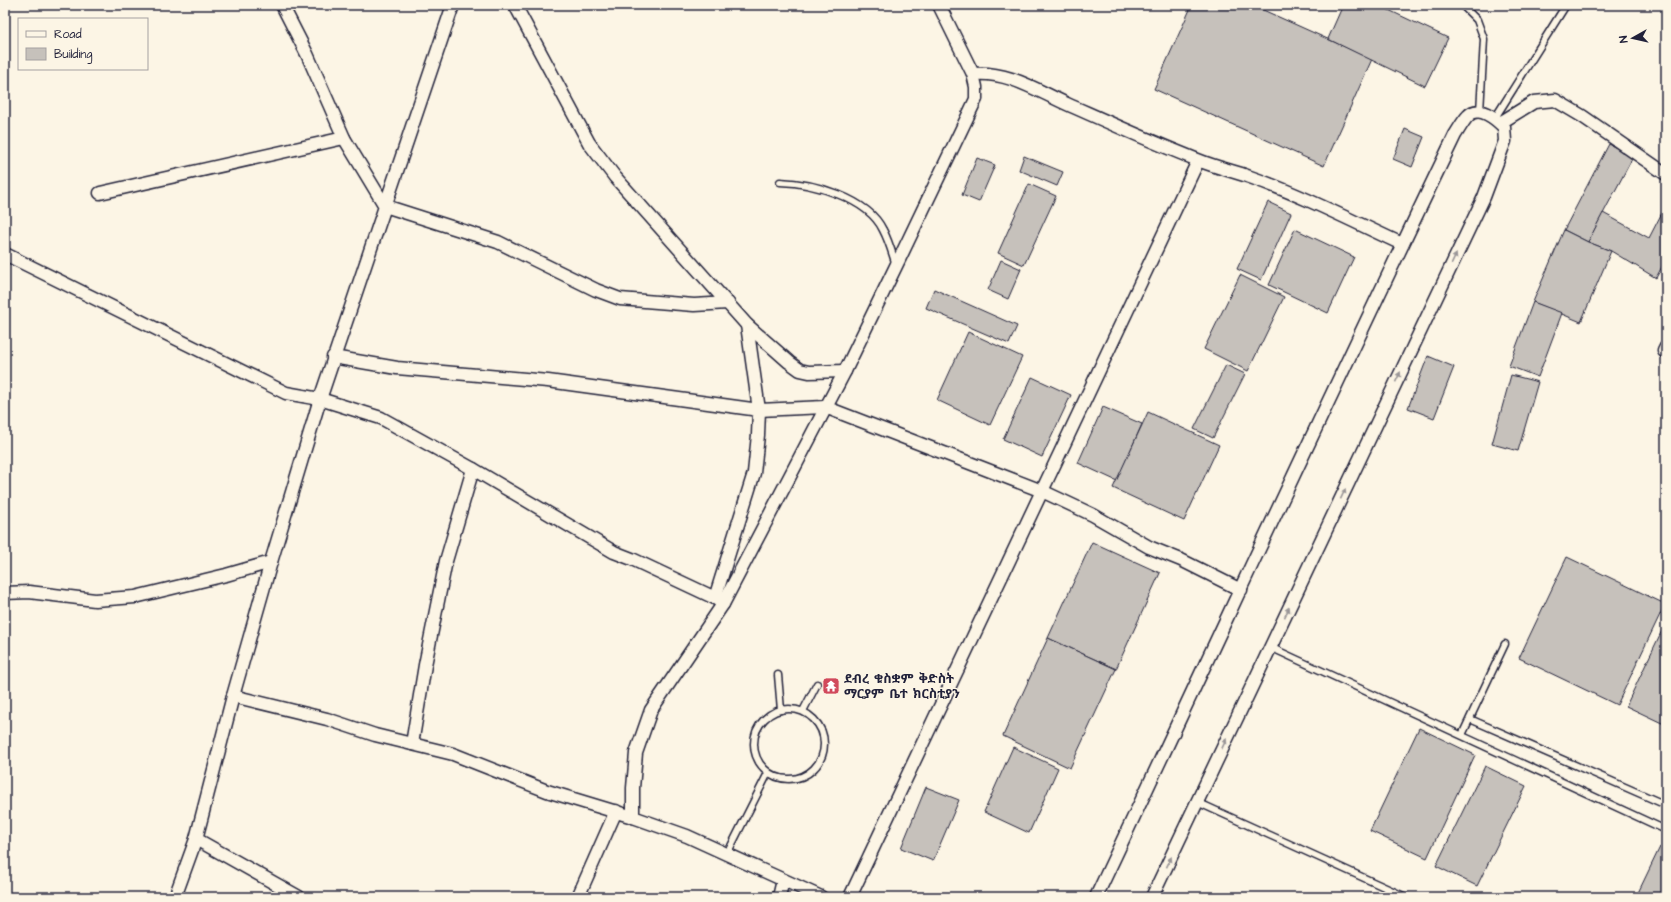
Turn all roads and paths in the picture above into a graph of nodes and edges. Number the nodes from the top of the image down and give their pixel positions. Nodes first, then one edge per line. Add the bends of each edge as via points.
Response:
1 (282, 5) edge
2 (453, 5) edge
3 (515, 5) edge
4 (940, 5) edge
5 (1462, 5) edge
6 (1566, 5) edge
7 (973, 74) junction
8 (1480, 112) junction
9 (1498, 120) junction
10 (344, 138) junction
11 (1198, 161) junction
12 (1666, 174) edge
13 (780, 182) dead end
14 (100, 193) dead end
15 (385, 206) junction
16 (1402, 244) junction
17 (5, 254) edge
18 (896, 266) junction
19 (728, 303) junction
20 (747, 325) junction
21 (333, 357) junction
22 (845, 371) junction
23 (320, 399) junction
24 (825, 407) junction
25 (759, 410) junction
26 (473, 469) junction
27 (1042, 490) junction
28 (271, 562) junction
29 (1241, 590) junction
30 (5, 592) edge
31 (719, 601) junction
32 (1505, 644) dead end
33 (1270, 647) junction
34 (778, 675) dead end
35 (817, 684) dead end
36 (233, 696) junction
37 (781, 710) junction
38 (803, 711) junction
39 (1470, 719) junction
40 (1462, 735) junction
41 (412, 744) junction
42 (768, 773) junction
43 (1197, 802) junction
44 (1666, 805) edge
45 (616, 812) junction
46 (632, 817) junction
47 (1666, 830) edge
48 (196, 839) junction
49 (727, 854) junction
50 (783, 880) junction
51 (175, 897) edge
52 (299, 897) edge
53 (578, 897) edge
54 (779, 897) edge
55 (821, 897) edge
56 (850, 897) edge
57 (1096, 897) edge
58 (1152, 897) edge
59 (1406, 897) edge

1 - 10 street
2 - 15 street
3 - 19 street via 590,143 615,177
4 - 7 street
5 - 8 lane via 1477,20 1484,39
6 - 9 lane
7 - 11 street via 983,73 1024,82
7 - 18 street via 976,99
8 - 9 street
8 - 16 street via 1469,115 1455,135
9 - 12 street via 1534,102 1555,100
33 -> 9 street via 1484,197 1505,141 1504,127
10 - 14 street
10 - 15 street
11 - 16 street via 1249,176 1304,198
11 - 27 street
13 - 18 lane via 797,182 846,197 861,206 883,229
15 - 19 street via 498,242 596,290 620,299 694,304
15 - 21 street
16 - 29 street
17 - 23 street via 286,393
18 - 22 street
19 - 20 street
20 - 22 street via 800,370
20 - 25 street
21 - 23 street
21 - 25 street via 397,368 548,381
22 - 24 street
23 - 26 street via 381,418
23 - 28 street
24 - 25 street
24 - 27 street
24 - 31 street
25 - 31 street via 754,473
26 - 31 street via 614,552
26 - 41 street via 446,561
27 - 29 street via 1149,547
27 - 56 street
28 - 30 street via 135,597 95,600 29,592
28 - 36 street
29 - 57 street
31 - 46 street via 651,710 636,753
32 - 39 lane
33 - 40 lane
43 -> 33 street
34 - 37 lane
35 - 38 lane
36 - 41 street via 327,719 375,736
36 - 48 street
37 - 38 lane
37 - 42 lane via 763,720 755,735 754,748 757,760
38 - 42 lane via 816,721 824,736 825,745 820,762 809,774 793,780 776,778
39 - 40 lane
39 - 44 lane
40 - 47 lane
41 - 45 street via 453,754 547,791
42 - 49 lane
58 -> 43 street
43 - 59 lane
45 - 46 street
45 - 53 street
46 - 49 street via 687,836
48 - 51 street
48 - 52 street
49 - 50 street
50 - 54 street
50 - 55 street

